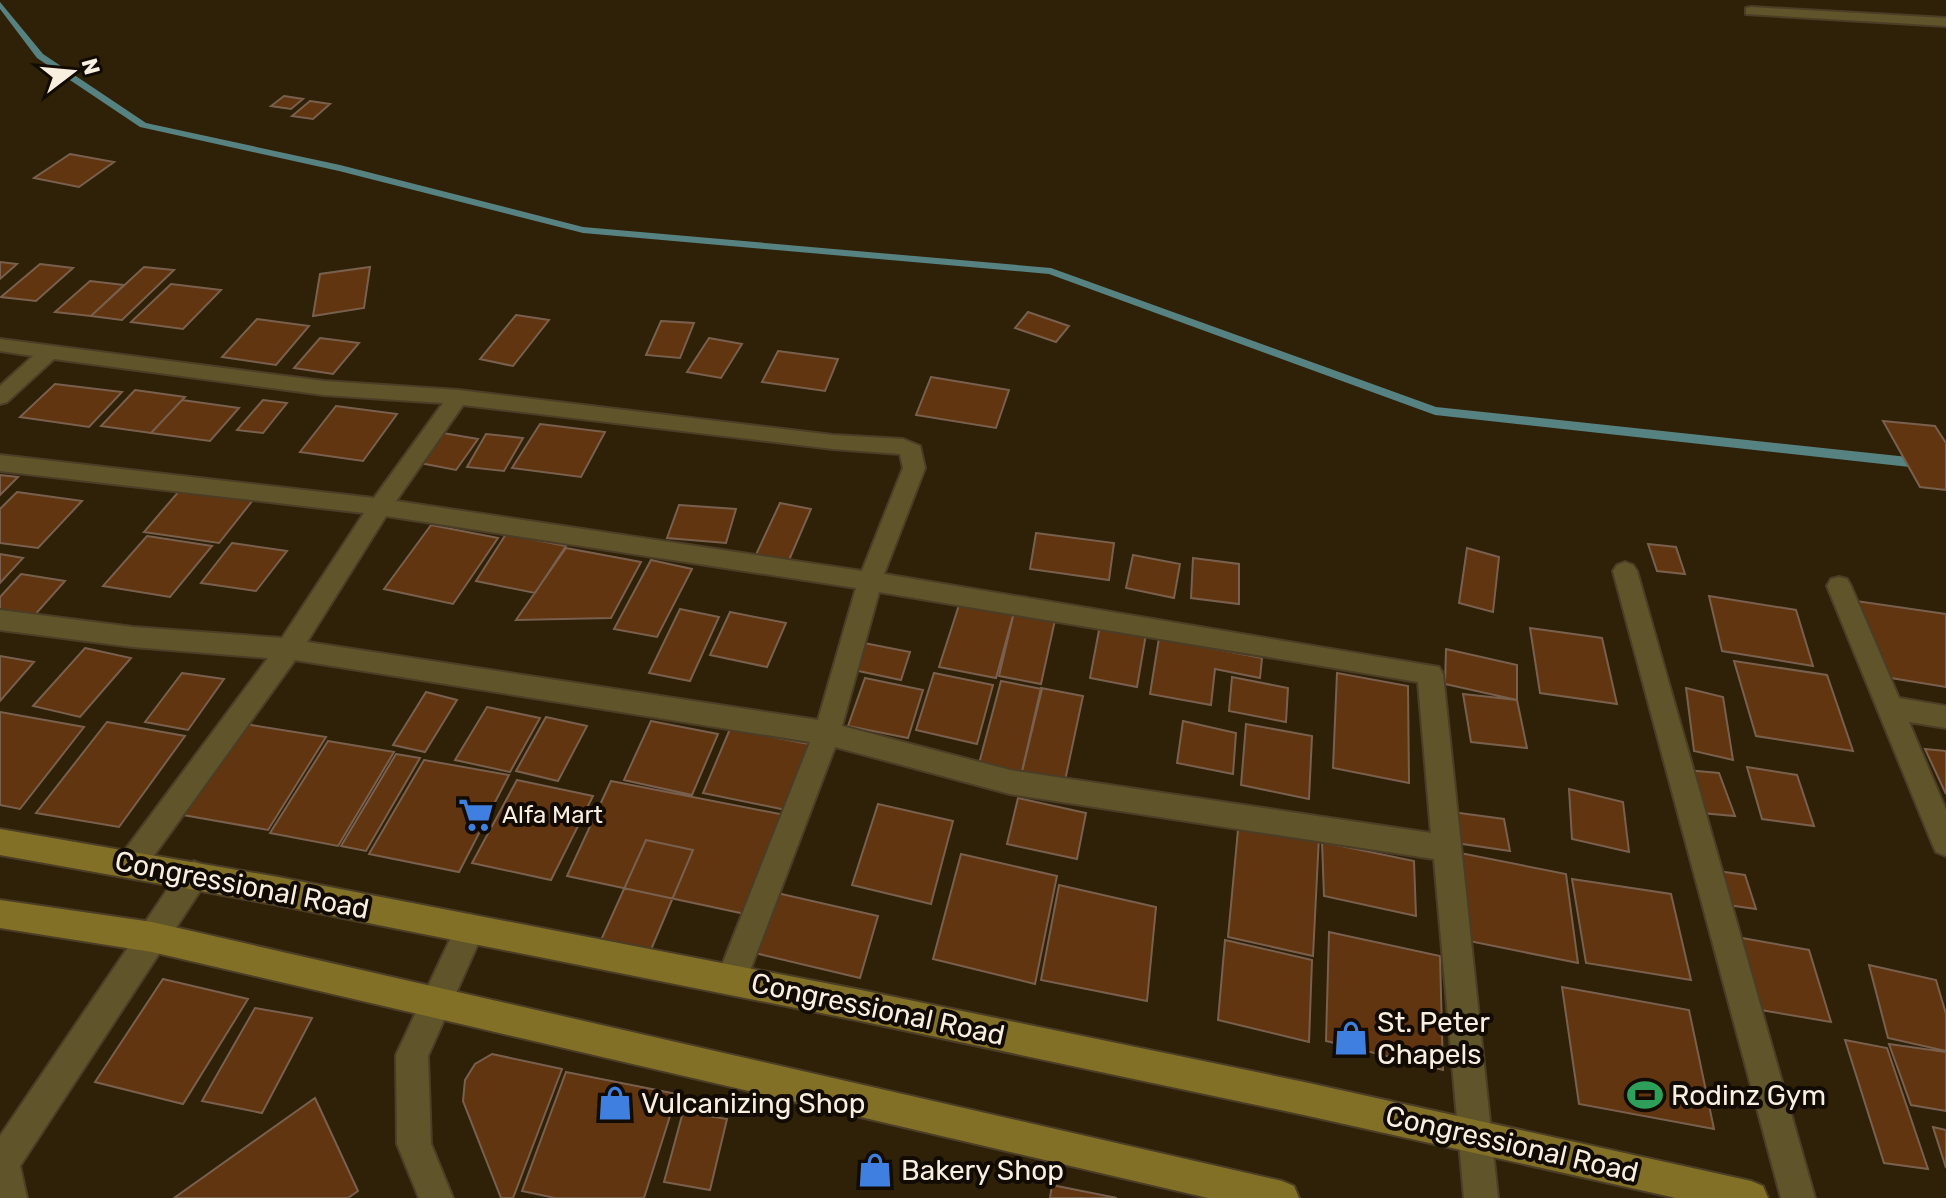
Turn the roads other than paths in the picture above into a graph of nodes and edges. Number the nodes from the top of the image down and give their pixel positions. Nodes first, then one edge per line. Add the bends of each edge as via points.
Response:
1 (1751, 11) dead end
2 (1946, 22) edge
3 (0, 345) edge
4 (50, 351) junction
5 (0, 397) edge
6 (458, 397) junction
7 (0, 463) edge
8 (380, 507) junction
9 (1625, 571) dead end
10 (870, 581) junction
11 (1839, 586) dead end
12 (0, 620) edge
13 (289, 649) junction
14 (1892, 708) junction
15 (1946, 717) edge
16 (827, 733) junction
17 (0, 842) edge
18 (1946, 843) edge
19 (1447, 848) junction
20 (132, 863) junction
21 (194, 875) junction
22 (0, 914) edge
23 (470, 928) junction
24 (152, 937) junction
25 (732, 978) junction
26 (436, 1003) junction
27 (1475, 1134) junction
28 (1, 1165) edge
29 (10, 1198) edge
30 (436, 1198) edge
31 (1282, 1198) edge
32 (1481, 1198) edge
33 (1751, 1198) edge
34 (1798, 1198) edge

1 - 2 street
3 - 4 street
4 - 5 street
4 - 6 street via 324,388
6 - 8 street
6 - 10 street via 909,449 914,468
7 - 8 street
8 - 10 street
8 - 13 street
9 - 34 street
10 - 16 street
10 - 19 street via 1430,674
11 - 14 street
12 - 13 street
13 - 16 street
13 - 20 street
14 - 15 street
14 - 18 street
16 - 19 street via 1010,782
16 - 25 street
17 - 20 main road, Congressional Road
19 - 27 street
20 - 21 main road, Congressional Road
21 - 23 main road, Congressional Road
21 - 24 street
22 - 24 main road
23 - 25 main road, Congressional Road
23 - 26 street
24 - 26 main road
24 - 28 street
25 - 27 main road, Congressional Road
26 - 30 street via 412,1055 414,1144
26 - 31 main road
27 - 32 street
27 - 33 main road, Congressional Road
28 - 29 street

